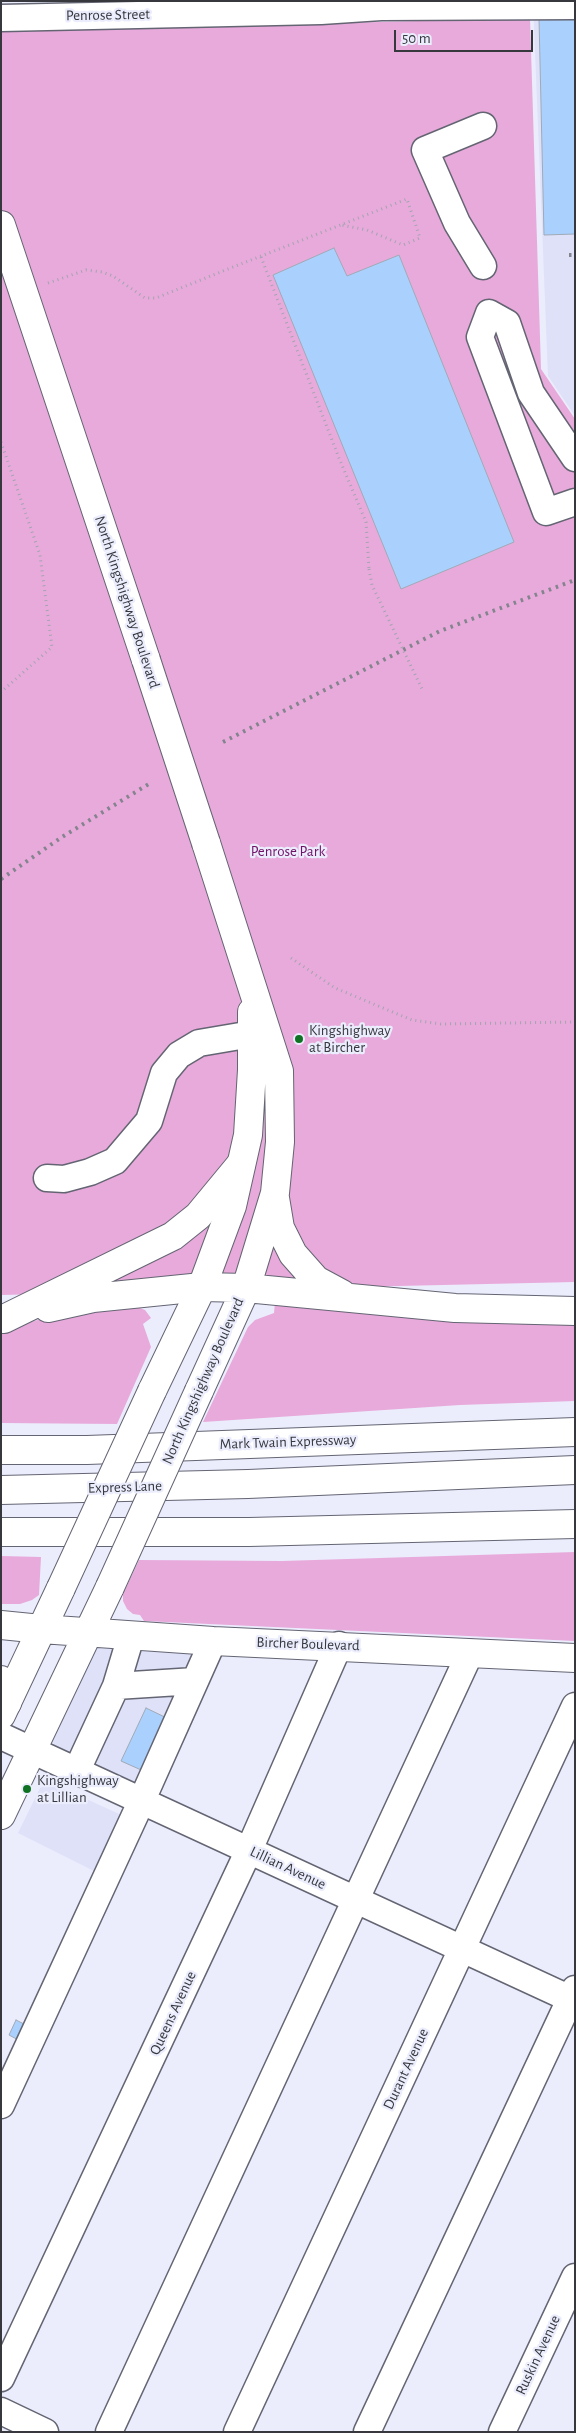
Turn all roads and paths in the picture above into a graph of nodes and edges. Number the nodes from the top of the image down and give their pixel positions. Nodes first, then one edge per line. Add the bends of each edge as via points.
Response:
1 (381, 4) edge
2 (526, 4) edge
3 (486, 5) edge
4 (575, 6) edge
5 (1, 18) edge
6 (483, 126) dead end
7 (1, 225) edge
8 (341, 225) junction
9 (261, 256) junction
10 (484, 266) dead end
11 (48, 283) dead end
12 (1, 442) edge
13 (575, 458) edge
14 (575, 502) edge
15 (422, 690) dead end
16 (1, 692) edge
17 (291, 958) dead end
18 (251, 981) junction
19 (575, 1022) edge
20 (252, 1034) junction
21 (241, 1164) junction
22 (47, 1178) dead end
23 (275, 1193) junction
24 (202, 1287) junction
25 (246, 1288) junction
26 (348, 1298) junction
27 (575, 1311) edge
28 (3, 1320) edge
29 (575, 1432) edge
30 (1, 1450) edge
31 (575, 1470) edge
32 (1, 1490) edge
33 (575, 1524) edge
34 (1, 1532) edge
35 (1, 1625) edge
36 (41, 1630) junction
37 (89, 1633) junction
38 (131, 1636) junction
39 (213, 1641) junction
40 (339, 1645) junction
41 (470, 1653) junction
42 (575, 1658) edge
43 (195, 1681) junction
44 (116, 1686) junction
45 (3, 1699) edge
46 (575, 1706) edge
47 (1, 1736) edge
48 (32, 1749) junction
49 (76, 1770) junction
50 (142, 1800) junction
51 (1, 1815) edge
52 (249, 1850) junction
53 (357, 1900) junction
54 (462, 1948) junction
55 (573, 1996) edge
56 (1, 2105) edge
57 (575, 2277) edge
58 (1, 2378) edge
59 (1, 2411) edge
60 (44, 2432) edge
61 (108, 2432) edge
62 (237, 2432) edge
63 (367, 2432) edge
64 (502, 2432) edge

1 - 3 street, Penrose Street
1 - 5 street, Penrose Street via 321,11
2 - 3 street, Penrose Street
2 - 4 street, Penrose Street
6 - 10 street via 425,150 457,223
7 - 18 main road, North Kingshighway Boulevard, bridge
8 - 8 path via 407,199 420,238 403,245 367,230
8 - 9 path
9 - 11 path via 156,298 145,298 102,272 86,270
9 - 15 path, bridge via 366,522 372,584
12 - 16 path via 40,555 52,647
13 - 14 street via 532,393 507,323 489,313 480,337 546,512
17 - 19 path via 335,988 412,1020 441,1024
18 - 20 main road, North Kingshighway Boulevard
18 - 23 main road, North Kingshighway Boulevard via 279,1070 280,1142
20 - 21 main road, North Kingshighway Boulevard via 248,1134
20 - 22 street via 199,1043 178,1055 164,1073 149,1121 114,1161 90,1172
21 - 24 main road, North Kingshighway Boulevard via 232,1206
21 - 28 main road via 198,1216 173,1236
23 - 25 main road, North Kingshighway Boulevard
23 - 26 main road via 280,1228 294,1254 316,1280
24 - 25 main road
24 - 28 main road via 93,1298
24 - 36 main road, North Kingshighway Boulevard, bridge
25 - 26 main road
25 - 37 main road, North Kingshighway Boulevard, bridge
26 - 27 main road via 455,1308
29 - 30 main road, Mark Twain Expressway via 87,1450
31 - 32 main road, Express Lane via 248,1484
33 - 34 main road via 249,1532
35 - 36 main road, Bircher Boulevard
36 - 37 main road, Bircher Boulevard
36 - 45 main road, North Kingshighway Boulevard
37 - 38 main road, Bircher Boulevard
37 - 48 main road, North Kingshighway Boulevard
38 - 39 main road, Bircher Boulevard
38 - 44 street
39 - 40 main road, Bircher Boulevard
39 - 43 street
40 - 41 main road, Bircher Boulevard
40 - 52 street, Queens Avenue
41 - 42 main road, Bircher Boulevard
41 - 53 street
43 - 44 street
43 - 50 street
44 - 49 street
46 - 54 street, Durant Avenue
47 - 48 street, Lillian Avenue
48 - 49 street, Lillian Avenue
48 - 51 main road, North Kingshighway Boulevard
49 - 50 street, Lillian Avenue
50 - 52 street, Lillian Avenue
50 - 56 street
52 - 53 street, Lillian Avenue
52 - 58 street, Queens Avenue
53 - 54 street, Lillian Avenue
53 - 61 street
54 - 55 street, Lillian Avenue
54 - 62 street, Durant Avenue
55 - 63 street
57 - 64 street, Ruskin Avenue
59 - 60 street

